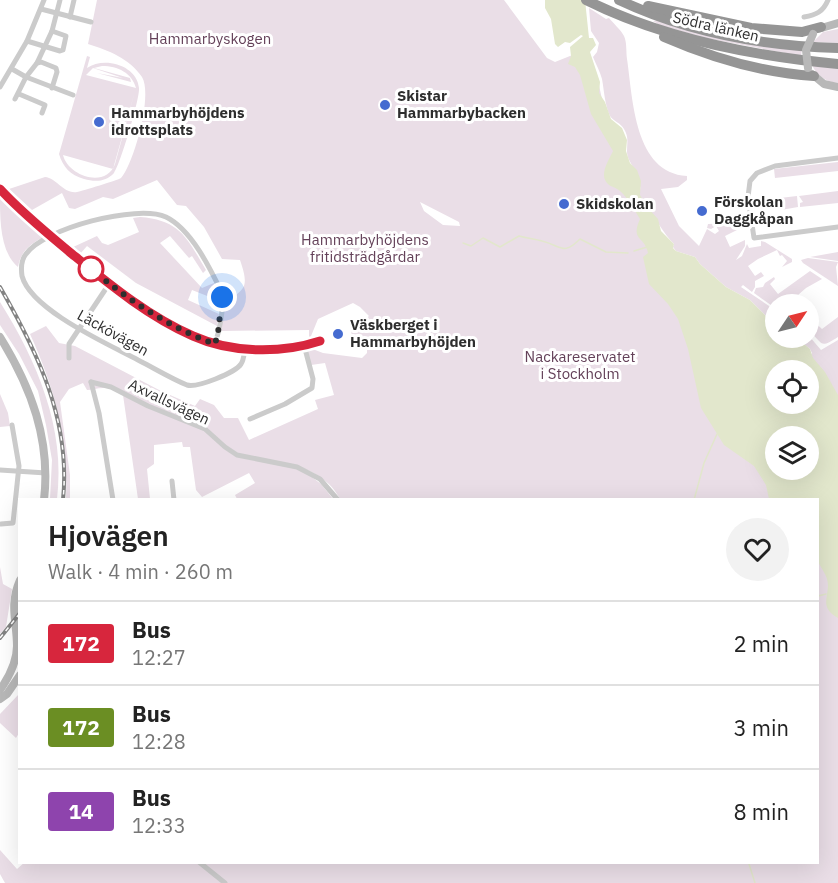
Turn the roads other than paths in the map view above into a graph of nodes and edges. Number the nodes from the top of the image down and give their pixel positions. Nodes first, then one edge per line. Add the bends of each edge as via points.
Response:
1 (44, 0) edge
2 (60, 0) edge
3 (74, 0) edge
4 (619, 0) edge
5 (628, 0) edge
6 (828, 0) edge
7 (589, 1) edge
8 (41, 9) junction
9 (610, 11) junction
10 (56, 14) junction
11 (70, 17) junction
12 (804, 17) dead end
13 (837, 20) edge
14 (91, 22) dead end
15 (52, 31) junction
16 (817, 31) junction
17 (27, 41) junction
18 (44, 46) junction
19 (838, 48) edge
20 (37, 63) junction
21 (838, 64) edge
22 (12, 69) junction
23 (811, 72) junction
24 (26, 78) junction
25 (0, 87) edge
26 (837, 87) edge
27 (52, 88) junction
28 (73, 95) dead end
29 (42, 113) dead end
30 (838, 158) edge
31 (0, 189) edge
32 (838, 228) edge
33 (52, 237) junction
34 (109, 284) junction
35 (78, 328) junction
36 (0, 337) edge
37 (320, 341) dead end
38 (215, 344) junction
39 (304, 345) junction
40 (245, 349) junction
41 (69, 358) dead end
42 (249, 419) dead end
43 (12, 425) dead end
44 (0, 470) edge
45 (18, 472) junction
46 (46, 473) junction
47 (172, 481) dead end
48 (44, 498) edge
49 (113, 498) edge
50 (174, 498) edge
51 (336, 498) edge
52 (1, 524) edge
53 (18, 589) edge
54 (18, 678) edge
55 (0, 690) edge
56 (0, 699) edge
57 (201, 864) edge
58 (225, 883) edge

1 - 8 street
2 - 10 street
3 - 11 street
4 - 19 highway, Södra länken via 723,34 788,45
5 - 16 highway via 714,22
6 - 12 street via 820,12
7 - 9 highway, Södra länken
8 - 10 street
8 - 17 street
9 - 21 highway, Södra länken via 703,42
9 - 23 highway via 666,38 736,62 797,75
10 - 11 street
10 - 15 street
11 - 14 street
13 - 16 street
15 - 18 street
15 - 18 street via 66,36 63,50
16 - 23 street, bridge via 806,50
17 - 18 street
17 - 22 street
18 - 20 street
20 - 24 street
20 - 27 street via 56,68
22 - 24 street
22 - 25 street
23 - 26 street via 824,84
24 - 27 street
24 - 29 street via 17,96 45,105
27 - 28 street
30 - 32 street via 766,169 750,181 748,197 754,238
31 - 33 street
33 - 34 street
33 - 35 street, Läckövägen via 26,253 22,276 42,303
33 - 38 street, Läckövägen via 78,224 142,213 172,221 187,234 222,293
34 - 35 street
34 - 38 street via 159,318
35 - 40 street, Läckövägen via 192,386 235,369 241,364
35 - 41 street via 69,344
36 - 46 street via 30,392
37 - 39 street
38 - 40 street
39 - 40 street
39 - 42 street via 312,388
43 - 45 street
44 - 45 street
45 - 46 street
45 - 52 street via 13,523
46 - 48 street
47 - 50 street
49 - 51 street, Axvallsvägen via 91,382 111,387 205,429 237,455 297,467 320,479
53 - 55 street via 13,610 16,658
54 - 56 street
57 - 58 street

